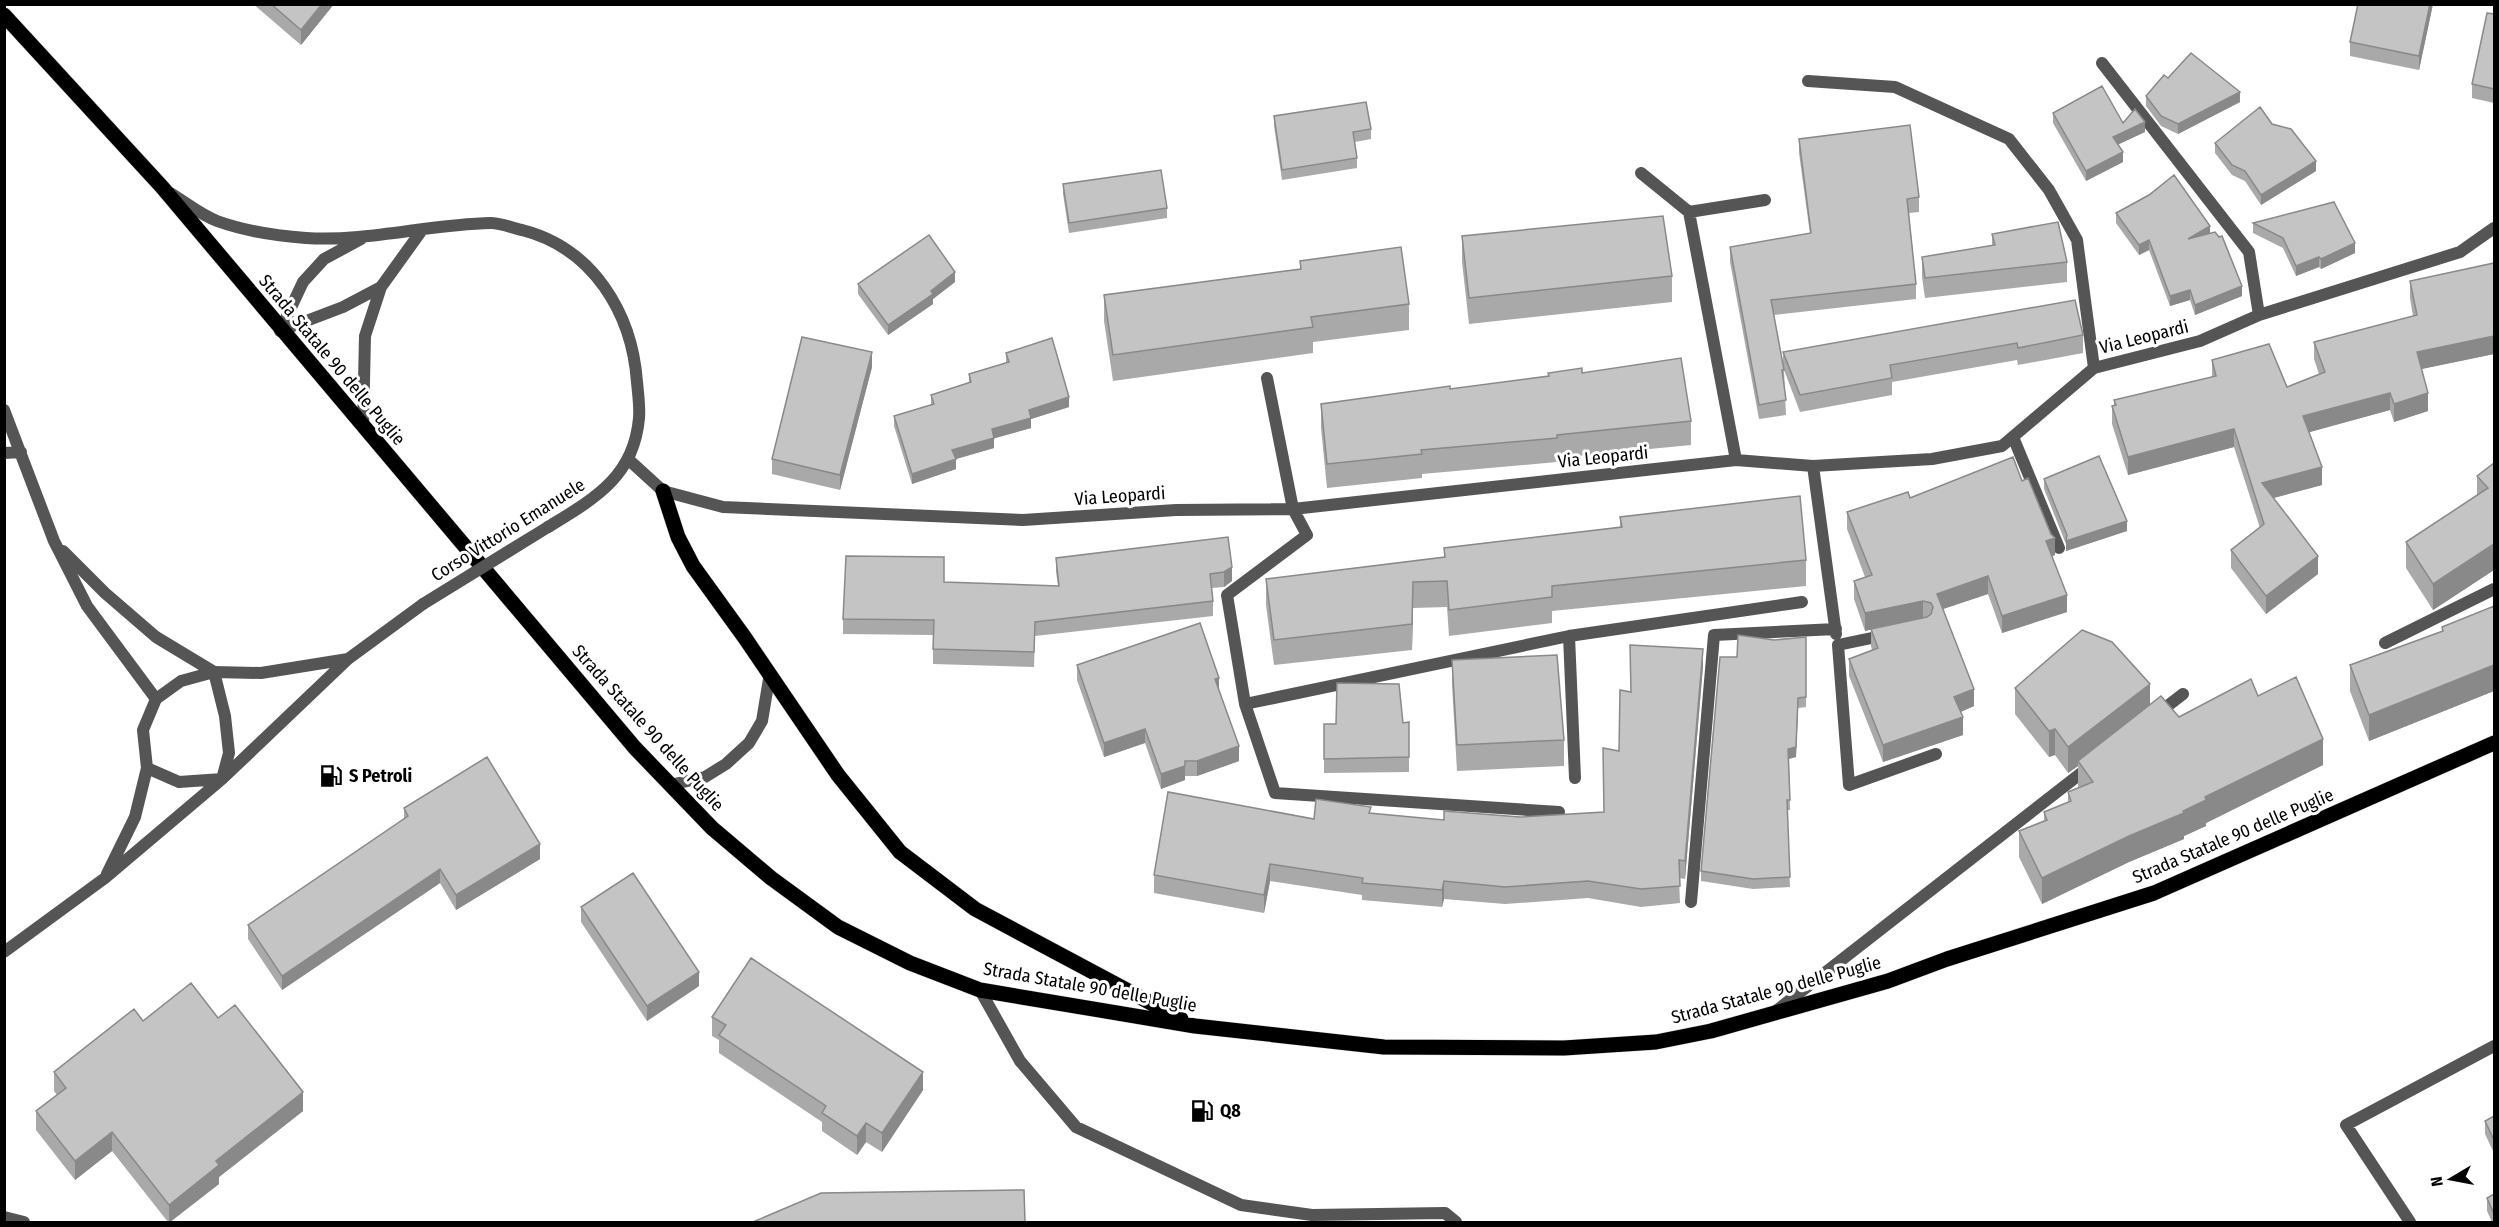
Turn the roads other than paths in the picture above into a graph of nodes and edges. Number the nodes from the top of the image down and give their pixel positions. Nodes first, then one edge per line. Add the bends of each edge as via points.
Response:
1 (4, 15) edge
2 (2102, 63) dead end
3 (1808, 81) dead end
4 (1641, 173) dead end
5 (162, 187) junction
6 (1765, 200) dead end
7 (1689, 212) junction
8 (2494, 228) edge
9 (422, 231) junction
10 (365, 237) junction
11 (381, 287) junction
12 (2259, 315) junction
13 (280, 331) junction
14 (2094, 368) junction
15 (1267, 378) dead end
16 (4, 410) edge
17 (363, 427) junction
18 (2013, 437) junction
19 (21, 452) junction
20 (4, 453) edge
21 (629, 460) junction
22 (1736, 460) junction
23 (1813, 466) junction
24 (663, 491) junction
25 (1293, 509) junction
26 (54, 541) junction
27 (2059, 548) dead end
28 (2494, 589) edge
29 (1802, 602) edge
30 (1836, 629) junction
31 (1904, 631) edge
32 (1569, 636) junction
33 (2385, 643) dead end
34 (1838, 645) junction
35 (348, 659) junction
36 (214, 672) junction
37 (770, 673) junction
38 (2183, 694) dead end
39 (156, 699) junction
40 (1245, 704) junction
41 (2145, 723) edge
42 (2494, 743) edge
43 (1936, 754) edge
44 (2099, 759) edge
45 (147, 768) junction
46 (1575, 778) dead end
47 (222, 779) junction
48 (670, 785) junction
49 (1559, 812) edge
50 (105, 878) junction
51 (1691, 902) dead end
52 (4, 952) edge
53 (980, 990) junction
54 (1773, 1014) junction
55 (1195, 1026) junction
56 (2494, 1046) edge
57 (4, 1217) edge
58 (24, 1222) edge
59 (1456, 1222) edge
60 (2410, 1222) edge

1 - 5 main road, Strada Statale 90 delle Puglie
2 - 12 street via 2249,252
3 - 14 street via 1895,87 2009,139 2049,190 2077,240
4 - 7 street
5 - 10 street, Corso Vittorio Emanuele via 216,220 266,233 309,238
5 - 13 main road, Strada Statale 90 delle Puglie
6 - 7 street
7 - 22 street
8 - 12 street, Via Leopardi via 2460,252
9 - 10 street, Corso Vittorio Emanuele
9 - 11 street
9 - 21 street, Corso Vittorio Emanuele via 494,223 534,233 565,248 592,269 623,318 635,358 639,418
10 - 13 street, Corso Vittorio Emanuele via 324,259 303,282
11 - 13 street
11 - 17 street via 365,336
12 - 14 street, Via Leopardi via 2200,341
13 - 17 main road, Strada Statale 90 delle Puglie
14 - 18 street, Via Leopardi
15 - 25 street
16 - 19 street
17 - 48 main road, Strada Statale 90 delle Puglie
18 - 23 street, Via Leopardi via 2002,447 1932,459
18 - 27 street
19 - 20 street
19 - 26 street
21 - 24 street
21 - 35 street, Corso Vittorio Emanuele, bridge via 598,497 423,604
22 - 23 street, Via Leopardi
22 - 25 street, Via Leopardi
23 - 30 street
24 - 25 street, Via Leopardi via 723,507 1023,520 1176,510
24 - 37 main road via 678,537 693,566
25 - 40 street via 1307,535 1227,595
26 - 36 street via 105,593 156,636
26 - 39 street via 87,606
28 - 33 street
29 - 32 street
30 - 34 street
30 - 51 street via 1714,635
31 - 34 street
32 - 40 street
32 - 46 street
34 - 43 street via 1849,784
35 - 36 street, Corso Vittorio Emanuele via 261,673
35 - 47 street, Corso Vittorio Emanuele
36 - 39 street, Corso Vittorio Emanuele via 181,681
36 - 47 street via 229,753
37 - 48 street via 762,721 749,743 705,777
37 - 55 main road via 838,774 900,852 975,909
38 - 41 street
39 - 45 street, Corso Vittorio Emanuele via 143,730
40 - 49 street via 1275,793
42 - 54 main road, Strada Statale 90 delle Puglie via 2154,893 1888,981
44 - 54 street
45 - 47 street via 179,782
45 - 50 street, Corso Vittorio Emanuele via 135,817
47 - 50 street, Corso Vittorio Emanuele
48 - 53 main road, Strada Statale 90 delle Puglie via 712,828 771,878 838,927 910,963
50 - 52 street, Corso Vittorio Emanuele
53 - 55 main road, Strada Statale 90 delle Puglie
53 - 59 street via 1020,1061 1076,1127 1241,1206 1312,1215 1445,1213
54 - 55 main road, Strada Statale 90 delle Puglie via 1656,1042 1564,1048 1384,1047
56 - 60 street via 2346,1125
57 - 58 street

